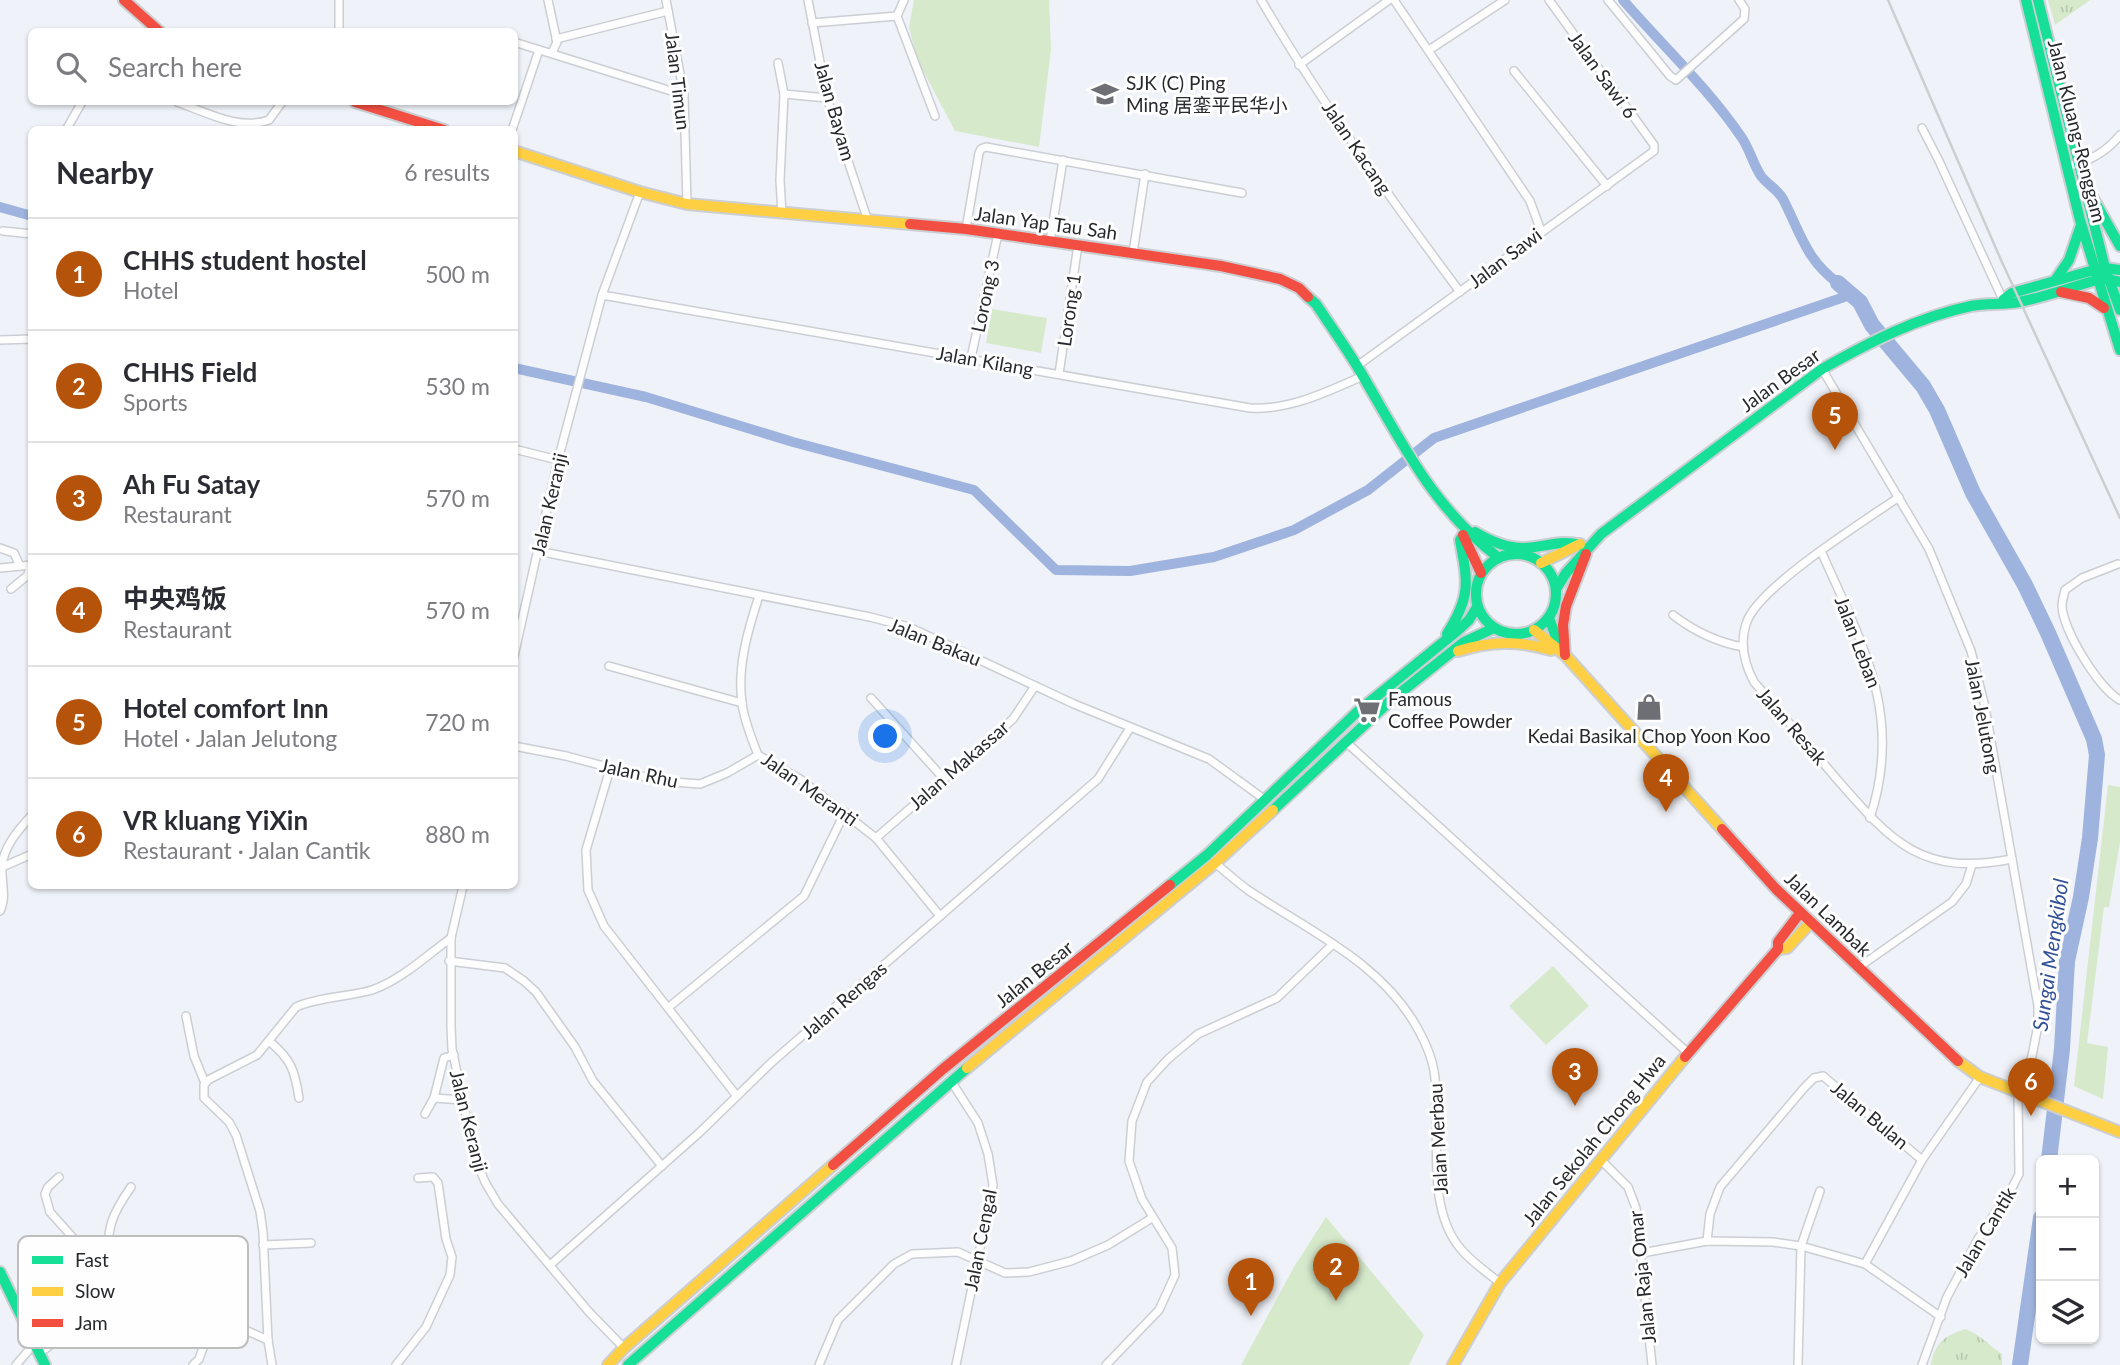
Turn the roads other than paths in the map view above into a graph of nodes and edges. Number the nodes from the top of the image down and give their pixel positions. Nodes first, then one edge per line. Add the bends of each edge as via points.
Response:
1 (124, 0) edge
2 (339, 0) edge
3 (548, 0) edge
4 (666, 0) edge
5 (808, 0) edge
6 (904, 0) edge
7 (1261, 0) edge
8 (1388, 0) edge
9 (1394, 0) edge
10 (1505, 0) edge
11 (1549, 0) edge
12 (1608, 0) edge
13 (1740, 0) edge
14 (2026, 0) edge
15 (2038, 0) edge
16 (668, 11) junction
17 (897, 16) junction
18 (812, 23) junction
19 (156, 28) edge
20 (339, 28) edge
21 (556, 39) junction
22 (518, 43) edge
23 (539, 50) junction
24 (1429, 50) junction
25 (552, 53) junction
26 (778, 63) dead end
27 (1299, 65) junction
28 (1514, 71) dead end
29 (784, 94) junction
30 (684, 95) junction
31 (827, 97) junction
32 (80, 105) edge
33 (185, 105) edge
34 (280, 105) edge
35 (365, 105) edge
36 (935, 116) dead end
37 (68, 126) edge
38 (431, 126) edge
39 (513, 126) edge
40 (1922, 128) dead end
41 (2120, 135) edge
42 (1654, 151) joint
43 (518, 153) edge
44 (1063, 160) junction
45 (2079, 164) junction
46 (2066, 167) junction
47 (1145, 174) junction
48 (2084, 184) junction
49 (1607, 187) junction
50 (640, 192) junction
51 (1242, 193) dead end
52 (687, 204) junction
53 (782, 214) junction
54 (868, 221) junction
55 (2081, 225) junction
56 (966, 229) junction
57 (3, 231) dead end
58 (1541, 231) junction
59 (28, 234) edge
60 (998, 234) junction
61 (1050, 241) junction
62 (1078, 245) junction
63 (2120, 246) edge
64 (1133, 253) junction
65 (2120, 270) edge
66 (2105, 275) edge
67 (2054, 286) junction
68 (1460, 292) junction
69 (602, 295) junction
70 (2003, 300) junction
71 (2106, 310) junction
72 (2120, 310) edge
73 (28, 339) edge
74 (0, 340) edge
75 (2120, 350) edge
76 (971, 358) junction
77 (1357, 366) junction
78 (1822, 369) junction
79 (1059, 374) junction
80 (1363, 376) junction
81 (518, 450) edge
82 (558, 460) junction
83 (1899, 497) junction
84 (1467, 534) junction
85 (0, 548) edge
86 (1582, 548) junction
87 (538, 551) junction
88 (1821, 551) junction
89 (1499, 558) junction
90 (1541, 563) junction
91 (2118, 564) dead end
92 (28, 565) edge
93 (20, 566) junction
94 (0, 568) edge
95 (28, 572) edge
96 (1481, 573) junction
97 (11, 589) dead end
98 (1556, 589) junction
99 (759, 596) junction
100 (1477, 607) junction
101 (1673, 615) dead end
102 (1549, 618) junction
103 (1494, 628) junction
104 (1534, 630) junction
105 (518, 638) edge
106 (1440, 644) junction
107 (1743, 647) junction
108 (1564, 653) junction
109 (1448, 654) junction
110 (609, 666) dead end
111 (1035, 686) junction
112 (871, 698) dead end
113 (2120, 700) edge
114 (742, 703) junction
115 (1130, 728) junction
116 (1347, 743) junction
117 (518, 747) edge
118 (758, 755) junction
119 (610, 769) junction
120 (944, 779) junction
121 (1264, 799) junction
122 (845, 812) junction
123 (1870, 818) junction
124 (28, 820) edge
125 (876, 838) junction
126 (28, 856) edge
127 (2012, 859) junction
128 (1215, 863) junction
129 (1972, 865) junction
130 (1, 868) edge
131 (462, 889) edge
132 (0, 911) edge
133 (1800, 913) junction
134 (940, 916) junction
135 (1811, 922) junction
136 (451, 938) junction
137 (1334, 944) junction
138 (1778, 949) junction
139 (449, 961) junction
140 (1859, 967) junction
141 (669, 1007) junction
142 (186, 1016) dead end
143 (270, 1042) junction
144 (1688, 1053) junction
145 (454, 1055) junction
146 (1980, 1077) junction
147 (951, 1081) junction
148 (205, 1083) junction
149 (2018, 1094) junction
150 (736, 1096) junction
151 (299, 1098) dead end
152 (434, 1098) junction
153 (463, 1100) junction
154 (425, 1114) dead end
155 (2120, 1132) edge
156 (1601, 1160) junction
157 (1922, 1160) junction
158 (662, 1166) junction
159 (59, 1177) dead end
160 (418, 1178) dead end
161 (131, 1186) dead end
162 (1820, 1191) dead end
163 (1152, 1218) junction
164 (71, 1236) edge
165 (108, 1236) edge
166 (1707, 1241) junction
167 (311, 1243) dead end
168 (263, 1245) junction
169 (1801, 1246) junction
170 (1642, 1253) junction
171 (976, 1262) junction
172 (1865, 1264) junction
173 (550, 1265) junction
174 (0, 1272) edge
175 (1500, 1283) junction
176 (0, 1293) edge
177 (18, 1315) edge
178 (1941, 1317) junction
179 (18, 1325) edge
180 (248, 1332) edge
181 (268, 1340) junction
182 (31, 1348) edge
183 (32, 1348) edge
184 (42, 1348) edge
185 (203, 1348) edge
186 (624, 1348) junction
187 (34, 1353) junction
188 (16, 1365) edge
189 (34, 1365) edge
190 (45, 1365) edge
191 (193, 1365) edge
192 (272, 1365) edge
193 (396, 1365) edge
194 (608, 1365) edge
195 (628, 1365) edge
196 (819, 1365) edge
197 (956, 1365) edge
198 (1106, 1365) edge
199 (1453, 1365) edge
200 (1652, 1365) edge
201 (1798, 1365) edge
202 (1922, 1365) edge

1 - 19 main road
2 - 20 street
3 - 21 street
4 - 16 street, Jalan Timun
5 - 18 street, Jalan Bayam
6 - 17 street
7 - 27 street, Jalan Kacang
8 - 27 street
9 - 24 street
10 - 24 street
11 - 42 street, Jalan Sawi 6
12 - 13 street via 1676,80 1744,19
14 - 46 main road, Jalan Kluang-Renggam
15 - 45 main road, Jalan Kluang-Renggam
16 - 21 street
16 - 30 street, Jalan Timun
17 - 18 street
17 - 36 street
18 - 31 street, Jalan Bayam
21 - 25 street
22 - 23 street
23 - 25 street
23 - 39 street
24 - 58 street via 1530,201
25 - 30 street
26 - 29 street
27 - 68 street, Jalan Kacang
28 - 49 street
29 - 31 street
29 - 53 street
30 - 52 street, Jalan Timun
31 - 54 street, Jalan Bayam
32 - 37 street
33 - 34 street via 250,125 269,120
35 - 38 main road
40 - 70 street
41 - 45 street via 2103,152
42 - 49 street, Jalan Sawi
43 - 50 main road, Jalan Yap Tau Sah
44 - 47 street
44 - 56 street via 981,149
44 - 61 street
45 - 46 street
45 - 48 main road, Jalan Kluang-Renggam
46 - 55 main road, Jalan Kluang-Renggam
47 - 51 street
47 - 64 street
48 - 63 main road
48 - 66 main road, Jalan Kluang-Renggam
49 - 58 street, Jalan Sawi
50 - 52 main road, Jalan Yap Tau Sah
50 - 69 street
52 - 53 main road, Jalan Yap Tau Sah
53 - 54 main road, Jalan Yap Tau Sah
54 - 56 main road, Jalan Yap Tau Sah
55 - 66 main road, Jalan Kluang-Renggam
55 - 67 main road via 2072,257
56 - 60 main road, Jalan Yap Tau Sah
57 - 59 street
58 - 68 street, Jalan Sawi
60 - 61 main road, Jalan Yap Tau Sah
60 - 76 street, Lorong 3
61 - 62 main road, Jalan Yap Tau Sah
62 - 64 main road, Jalan Yap Tau Sah
62 - 79 street, Lorong 1
64 - 77 main road, Jalan Yap Tau Sah via 1222,266 1299,288 1316,304
65 - 66 main road, Jalan Besar
66 - 67 main road, Jalan Besar
66 - 71 main road, Jalan Kluang-Renggam
66 - 72 main road, Jalan Kluang-Renggam
67 - 70 main road, Jalan Besar via 2016,303
67 - 71 main road via 2097,301
68 - 77 street, Jalan Sawi
69 - 76 street, Jalan Kilang
69 - 82 street, Jalan Keranji
70 - 78 main road, Jalan Besar via 1896,330
71 - 75 main road, Jalan Kluang-Renggam
73 - 74 street
76 - 79 street, Jalan Kilang
77 - 80 main road, Jalan Yap Tau Sah
78 - 83 street, Jalan Jelutong
78 - 86 main road, Jalan Besar
79 - 80 street, Jalan Kilang via 1250,408 1306,401
80 - 84 main road, Jalan Yap Tau Sah via 1420,475
81 - 82 street
82 - 87 street, Jalan Keranji
83 - 88 street
83 - 127 street, Jalan Jelutong via 1929,549 1971,652
84 - 86 main road via 1479,533 1494,543 1523,548 1570,542
84 - 89 main road, Jalan Yap Tau Sah
84 - 96 main road, Jalan Yap Tau Sah
84 - 106 main road via 1460,540 1466,595 1460,617
85 - 93 street via 14,553
86 - 90 main road, Jalan Besar
86 - 98 main road, Jalan Besar
86 - 108 main road via 1586,557 1563,617
87 - 99 street, Jalan Bakau
87 - 105 street, Jalan Keranji
88 - 107 street via 1756,606
88 - 123 street, Jalan Leban via 1868,659 1881,709 1881,772
89 - 90 main road via 1520,555
89 - 96 main road
90 - 98 main road
91 - 113 street via 2065,590 2062,608 2078,649
92 - 93 street
93 - 94 street
95 - 97 street
96 - 100 main road
98 - 102 main road, Jalan Besar
99 - 111 street, Jalan Bakau via 909,627
99 - 114 street, Jalan Meranti via 744,642
100 - 103 main road
100 - 106 main road, Jalan Besar via 1469,620
101 - 107 street via 1705,636
102 - 104 main road
102 - 108 main road
103 - 104 main road via 1513,635
103 - 109 main road, Jalan Besar
104 - 108 main road
106 - 121 main road, Jalan Besar via 1356,713
107 - 123 street, Jalan Resak via 1754,682
108 - 109 main road via 1505,642
108 - 133 main road, Jalan Lambak
109 - 116 main road, Jalan Besar
110 - 114 street
111 - 115 street, Jalan Bakau
111 - 120 street, Jalan Makassar via 1013,719
112 - 120 street
114 - 118 street, Jalan Meranti
115 - 121 street, Jalan Bakau via 1209,759
115 - 134 street, Jalan Rengas via 1098,779
116 - 128 main road, Jalan Besar
116 - 144 street
117 - 119 street, Jalan Rhu
118 - 119 street, Jalan Rhu via 700,784 660,781
118 - 122 street, Jalan Meranti
119 - 141 street via 586,850 588,890 604,926
120 - 125 street, Jalan Makassar
121 - 186 main road, Jalan Besar via 1207,855 937,1074
122 - 125 street, Jalan Meranti
122 - 141 street via 804,896
123 - 129 street, Jalan Resak via 1912,851
124 - 130 street via 10,843
125 - 134 street, Jalan Meranti
126 - 130 street
127 - 129 street, Jalan Resak
127 - 149 street, Jalan Jelutong via 2038,1006 2032,1056
128 - 137 street, Jalan Merbau
128 - 147 main road, Jalan Besar
129 - 140 street via 1966,884 1952,902
130 - 132 street via 4,899
131 - 136 street, Jalan Keranji
133 - 135 main road, Jalan Lambak
133 - 138 main road, Jalan Sekolah Chong Hwa via 1777,942
134 - 150 street, Jalan Rengas
135 - 138 main road, Jalan Sekolah Chong Hwa via 1787,948
135 - 140 main road, Jalan Lambak
136 - 139 street, Jalan Keranji
136 - 143 street via 384,985 296,1007
137 - 163 street via 1277,998 1198,1034 1147,1082 1132,1121 1129,1161
137 - 175 street, Jalan Merbau via 1397,996 1420,1032 1434,1070 1445,1224 1460,1249
138 - 144 main road, Jalan Sekolah Chong Hwa
139 - 145 street, Jalan Keranji
139 - 158 street via 505,968 536,992 593,1081
140 - 146 main road, Jalan Lambak
141 - 150 street
142 - 148 street
143 - 148 street via 257,1055
143 - 151 street via 288,1058
144 - 156 main road, Jalan Sekolah Chong Hwa
145 - 152 street via 444,1058
145 - 153 street, Jalan Keranji
146 - 149 main road, Jalan Lambak
146 - 157 street
147 - 171 street, Jalan Cengal via 978,1123 993,1185
147 - 195 main road, Jalan Besar
148 - 168 street via 204,1098 236,1135 260,1211
149 - 155 main road, Jalan Lambak
149 - 178 street, Jalan Cantik via 2019,1174 1978,1239
150 - 158 street, Jalan Rengas
152 - 153 street
152 - 154 street
153 - 173 street, Jalan Keranji via 485,1182 498,1205
156 - 170 street, Jalan Raja Omar via 1628,1187
156 - 175 main road, Jalan Sekolah Chong Hwa
157 - 166 street, Jalan Bulan via 1856,1101 1820,1076 1804,1088 1720,1187
157 - 172 street, Jalan Bulan
158 - 173 street, Jalan Rengas
159 - 164 street via 45,1194 50,1212
160 - 193 street via 433,1177 438,1183 451,1269 426,1327
161 - 165 street via 112,1214
162 - 169 street
163 - 171 street via 1108,1245 1029,1272 1004,1273
163 - 198 street via 1172,1248 1175,1275 1159,1310
166 - 169 street
166 - 170 street
167 - 168 street
168 - 181 street
169 - 172 street
169 - 201 street
170 - 200 street, Jalan Raja Omar
171 - 196 street via 958,1252 936,1252 912,1254 894,1264 838,1320
171 - 197 street, Jalan Cengal
172 - 178 street
173 - 186 street, Jalan Keranji
174 - 177 main road
175 - 199 main road, Jalan Sekolah Chong Hwa
176 - 179 main road
178 - 202 street, Jalan Cantik
180 - 181 street
181 - 192 street
182 - 187 main road
183 - 187 main road
184 - 187 street
185 - 191 street
186 - 194 main road, Jalan Besar
187 - 188 street
187 - 189 main road
187 - 190 main road

